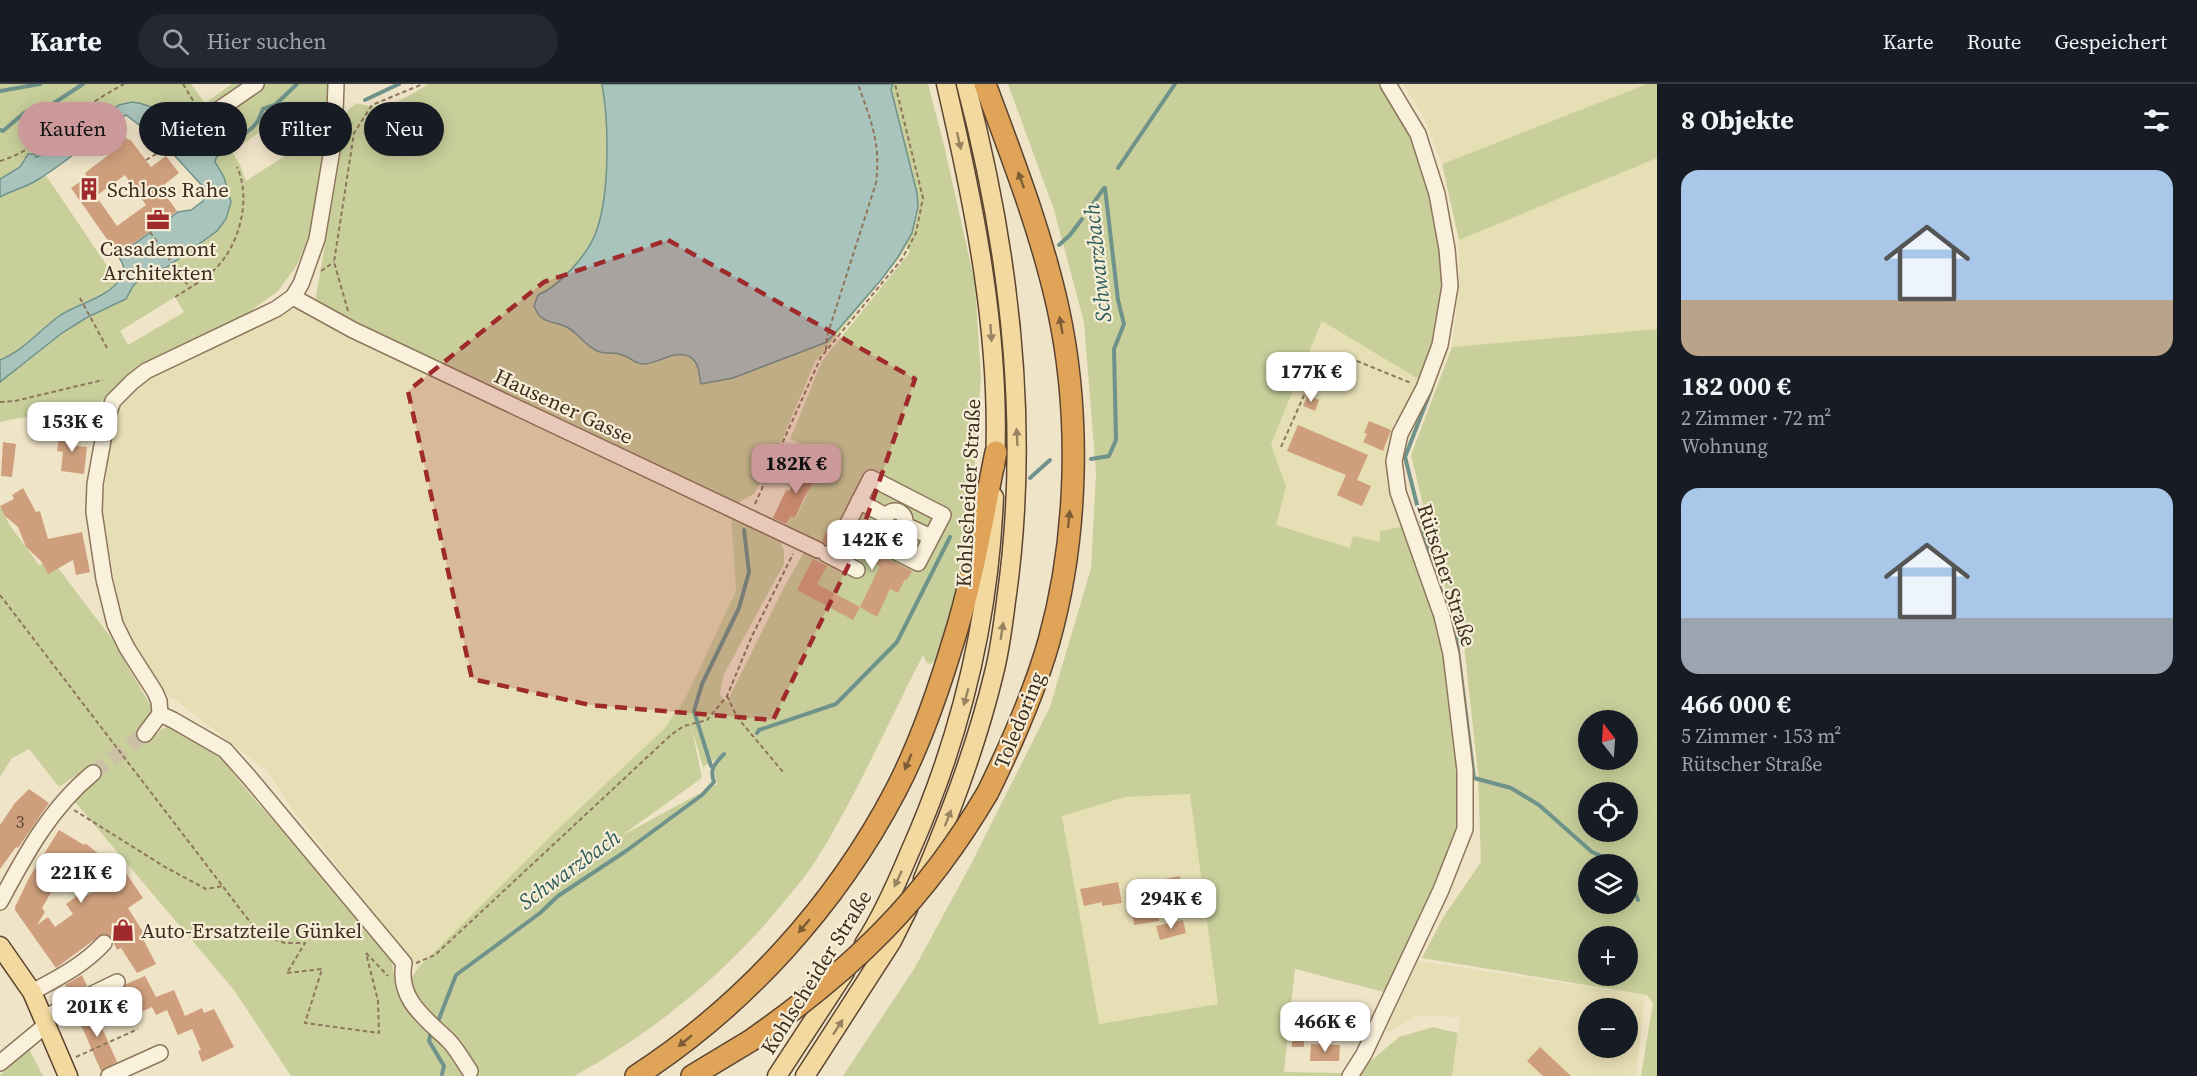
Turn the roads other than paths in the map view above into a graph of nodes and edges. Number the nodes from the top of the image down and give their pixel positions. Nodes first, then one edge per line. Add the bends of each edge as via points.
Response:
1 (256, 84) edge
2 (336, 84) edge
3 (946, 84) edge
4 (966, 84) edge
5 (984, 84) edge
6 (1388, 84) edge
7 (230, 102) edge
8 (293, 297) junction
9 (996, 452) junction
10 (859, 501) junction
11 (931, 537) junction
12 (857, 570) dead end
13 (160, 714) junction
14 (145, 734) tunnel mouth
15 (93, 773) tunnel mouth
16 (0, 902) edge
17 (104, 943) dead end
18 (0, 946) edge
19 (117, 982) dead end
20 (32, 993) junction
21 (45, 1021) junction
22 (160, 1053) dead end
23 (0, 1063) edge
24 (65, 1070) edge
25 (470, 1071) dead end
26 (109, 1076) edge
27 (636, 1076) edge
28 (692, 1076) edge
29 (777, 1076) edge
30 (805, 1076) edge
31 (1350, 1076) edge

1 - 7 street
2 - 8 street via 334,138 317,239
3 -> 9 main road, Kohlscheider Straße via 982,262 990,323
30 -> 4 main road, Kohlscheider Straße via 892,941 922,882 968,765 995,671 1009,579 1018,450 1011,330 993,195
28 -> 5 highway, Toledoring, bridge via 798,1007 843,970 913,900 964,833 988,792 1014,740 1049,639 1070,515 1070,385 1058,308 1038,236
6 - 31 street, Rütscher Straße via 1418,135 1437,194 1447,249 1450,286 1440,345 1424,388 1400,434 1394,461 1398,492 1442,616 1451,654 1465,770 1465,829 1441,890
8 - 12 street, Hausener Gasse via 353,330
8 - 13 street via 276,309 146,371 113,401 106,418 94,512 100,556 115,624 155,692
9 -> 27 highway via 954,642 896,790 820,907 777,957 730,1003
9 -> 29 main road, Kohlscheider Straße via 993,526 981,623 968,687 946,762 911,852 867,939
10 - 11 street via 886,516 886,525 892,531 900,531 905,525
10 - 11 street via 871,478 943,514
10 - 11 street via 846,526 918,563
13 - 14 street
13 - 25 street via 225,750 404,963 405,992
15 - 16 street via 62,802
17 - 20 street via 93,956
18 - 20 main road
19 - 21 street
20 - 21 main road
21 - 23 street
21 - 24 main road
22 - 26 street

